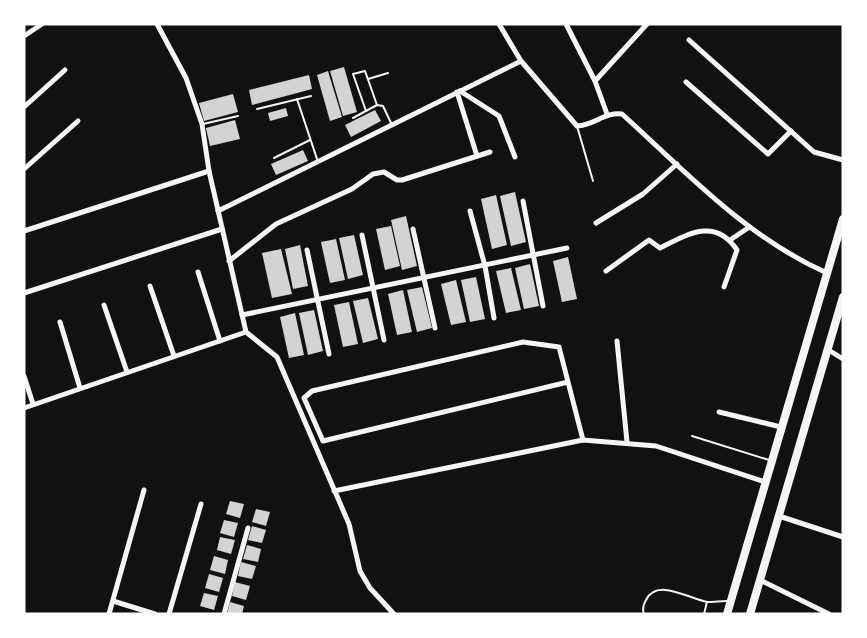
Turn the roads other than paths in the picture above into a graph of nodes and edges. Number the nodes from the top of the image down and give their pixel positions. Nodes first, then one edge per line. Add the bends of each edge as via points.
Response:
1 (42, 24) edge
2 (157, 24) edge
3 (499, 24) edge
4 (566, 24) edge
5 (647, 24) edge
6 (24, 36) edge
7 (689, 40) dead end
8 (521, 61) junction
9 (65, 70) dead end
10 (388, 73) dead end
11 (368, 79) junction
12 (595, 81) junction
13 (686, 82) dead end
14 (459, 92) junction
15 (311, 96) dead end
16 (297, 99) junction
17 (377, 105) junction
18 (24, 107) edge
19 (257, 109) dead end
20 (366, 111) junction
21 (607, 114) junction
22 (238, 116) dead end
23 (353, 118) dead end
24 (78, 121) dead end
25 (202, 124) junction
26 (392, 125) junction
27 (577, 126) junction
28 (791, 131) junction
29 (310, 140) junction
30 (489, 152) dead end
31 (477, 156) junction
32 (515, 157) dead end
33 (274, 158) dead end
34 (843, 160) edge
35 (318, 162) junction
36 (677, 164) junction
37 (24, 169) edge
38 (209, 171) junction
39 (593, 181) dead end
40 (523, 201) dead end
41 (218, 210) junction
42 (470, 212) dead end
43 (843, 219) edge
44 (596, 223) dead end
45 (748, 228) junction
46 (222, 229) junction
47 (414, 229) dead end
48 (24, 231) edge
49 (362, 236) dead end
50 (730, 240) junction
51 (567, 249) dead end
52 (307, 250) dead end
53 (534, 256) junction
54 (229, 261) junction
55 (485, 266) junction
56 (606, 271) dead end
57 (198, 272) dead end
58 (827, 273) junction
59 (425, 279) junction
60 (150, 286) dead end
61 (724, 287) dead end
62 (374, 289) junction
63 (24, 293) edge
64 (843, 297) edge
65 (317, 300) junction
66 (104, 305) dead end
67 (543, 306) dead end
68 (242, 315) junction
69 (494, 318) dead end
70 (60, 322) dead end
71 (435, 328) dead end
72 (246, 332) junction
73 (220, 340) junction
74 (384, 340) dead end
75 (617, 341) dead end
76 (827, 349) junction
77 (329, 354) dead end
78 (174, 356) junction
79 (843, 359) edge
80 (127, 372) junction
81 (24, 376) edge
82 (568, 382) junction
83 (80, 388) junction
84 (33, 404) junction
85 (24, 408) edge
86 (719, 412) dead end
87 (781, 427) junction
88 (692, 435) dead end
89 (584, 440) junction
90 (627, 442) junction
91 (771, 461) junction
92 (765, 482) junction
93 (144, 490) dead end
94 (334, 491) junction
95 (201, 504) dead end
96 (778, 516) junction
97 (248, 528) dead end
98 (843, 537) edge
99 (760, 580) junction
100 (113, 600) junction
101 (731, 600) junction
102 (707, 602) junction
103 (109, 614) edge
104 (155, 614) edge
105 (170, 614) edge
106 (224, 614) edge
107 (394, 614) edge
108 (644, 614) edge
109 (704, 614) edge
110 (727, 614) edge
111 (750, 614) edge
112 (829, 614) edge

1 - 6 street
2 - 25 street via 186,78
3 - 8 street
4 - 12 street
5 - 12 street
7 - 28 street
8 - 14 street
8 - 27 street
9 - 18 street
10 - 11 lane
11 - 17 lane
11 - 20 lane via 365,71 353,74
12 - 21 street
13 - 28 street via 768,154
14 - 26 street
14 - 31 street
14 - 32 street via 499,116
15 - 16 lane
16 - 19 lane
16 - 29 lane
17 - 20 lane
17 - 26 lane via 383,106
20 - 23 lane
21 - 27 street via 587,126
21 - 36 street via 622,114
22 - 25 lane
24 - 37 street
25 - 38 street
26 - 35 street
27 - 39 lane
28 - 34 street via 814,152
29 - 33 lane
29 - 35 lane
30 - 31 street
31 - 54 street via 402,180 384,172 373,174 352,189 276,224
35 - 41 street
36 - 44 street via 643,194
36 - 45 street
38 - 41 street
38 - 48 street
40 - 53 street
41 - 46 street
42 - 55 street
43 - 58 highway
45 - 50 street
45 - 58 street via 796,259
46 - 54 street
46 - 63 street
47 - 59 street
49 - 62 street
50 - 56 street via 706,231 691,232 660,248 649,240
50 - 61 street via 737,250
51 - 53 street
52 - 65 street
53 - 55 street
53 - 67 street
54 - 68 street
55 - 59 street
55 - 69 street
57 - 73 street
58 - 87 highway
59 - 62 street
59 - 71 street
60 - 78 street
62 - 65 street
62 - 74 street
64 - 76 highway
65 - 68 street
65 - 77 street
66 - 80 street
68 - 72 street
70 - 83 street
72 - 73 street
72 - 94 street via 277,357
73 - 78 street
75 - 90 street
76 - 79 street
76 - 96 highway
78 - 80 street
80 - 83 street
81 - 84 street
82 - 82 street via 559,347 523,342 312,391 304,398 323,441
82 - 89 street
83 - 84 street
84 - 85 street
86 - 87 street
87 - 91 highway
88 - 91 lane
89 - 90 street
89 - 94 street
90 - 92 street via 656,446
91 - 92 highway
92 - 101 highway
93 - 100 street
94 - 107 street via 349,524 360,571
95 - 105 street
96 - 98 street
96 - 99 highway
97 - 106 street
99 - 111 highway
99 - 112 street
100 - 103 street
100 - 104 street
101 - 102 lane
101 - 110 highway
102 - 108 lane via 669,590 654,592 646,597
102 - 109 lane

